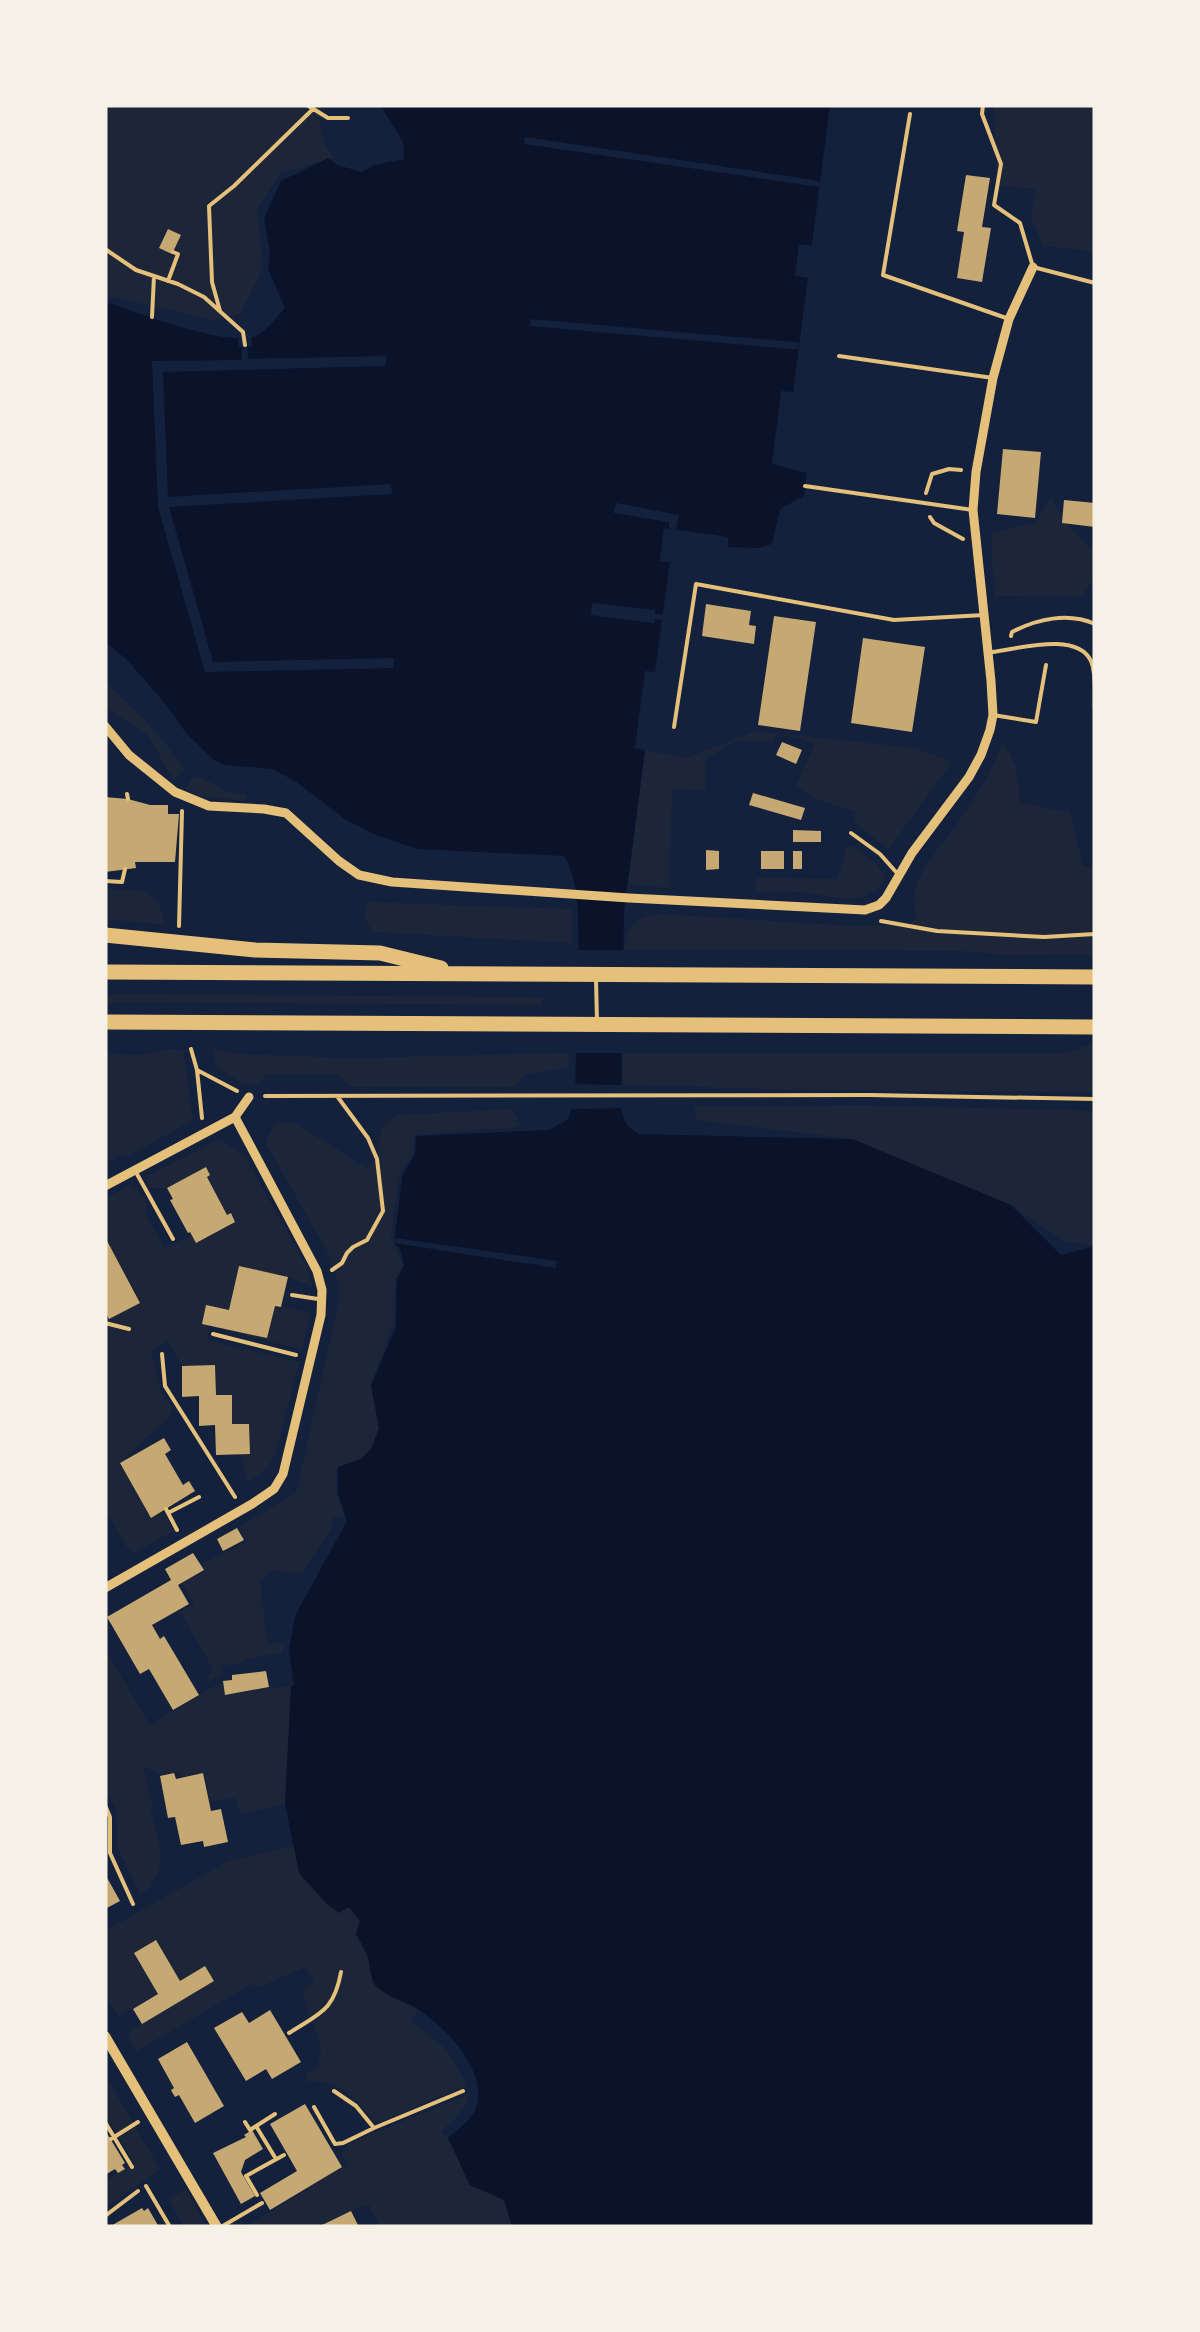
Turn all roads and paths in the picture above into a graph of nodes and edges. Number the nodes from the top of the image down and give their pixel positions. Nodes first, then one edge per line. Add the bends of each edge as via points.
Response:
1 (307, 105) edge
2 (984, 105) edge
3 (313, 109) junction
4 (910, 114) dead end
5 (348, 118) dead end
6 (105, 249) edge
7 (173, 252) dead end
8 (1033, 267) junction
9 (154, 276) junction
10 (168, 281) junction
11 (1095, 284) edge
12 (220, 311) junction
13 (152, 317) dead end
14 (1008, 319) junction
15 (246, 345) dead end
16 (839, 356) dead end
17 (992, 378) junction
18 (976, 472) junction
19 (806, 486) dead end
20 (927, 503) junction
21 (974, 510) junction
22 (964, 540) dead end
23 (984, 615) junction
24 (1095, 624) edge
25 (1012, 650) junction
26 (987, 653) junction
27 (1046, 665) dead end
28 (1095, 710) edge
29 (993, 715) junction
30 (105, 726) edge
31 (674, 726) dead end
32 (182, 811) dead end
33 (851, 833) dead end
34 (126, 869) dead end
35 (899, 875) junction
36 (105, 881) edge
37 (876, 920) dead end
38 (179, 926) dead end
39 (1095, 934) edge
40 (105, 935) edge
41 (105, 972) edge
42 (469, 975) junction
43 (596, 975) junction
44 (1095, 977) edge
45 (105, 1022) edge
46 (597, 1025) junction
47 (1095, 1027) edge
48 (190, 1049) dead end
49 (197, 1070) junction
50 (261, 1096) dead end
51 (337, 1096) junction
52 (249, 1097) joint
53 (1095, 1099) edge
54 (235, 1117) junction
55 (204, 1133) junction
56 (134, 1170) junction
57 (105, 1186) edge
58 (173, 1239) dead end
59 (318, 1271) junction
60 (292, 1295) dead end
61 (323, 1300) junction
62 (105, 1324) edge
63 (129, 1329) dead end
64 (213, 1334) dead end
65 (162, 1354) dead end
66 (311, 1358) junction
67 (199, 1496) dead end
68 (242, 1510) junction
69 (185, 1542) junction
70 (105, 1588) edge
71 (105, 1805) edge
72 (133, 1904) dead end
73 (341, 1972) dead end
74 (289, 2033) dead end
75 (105, 2036) edge
76 (463, 2091) dead end
77 (334, 2092) dead end
78 (314, 2107) dead end
79 (151, 2114) junction
80 (275, 2114) dead end
81 (105, 2122) edge
82 (246, 2122) dead end
83 (256, 2126) junction
84 (374, 2128) junction
85 (112, 2138) junction
86 (284, 2155) dead end
87 (276, 2159) junction
88 (132, 2168) dead end
89 (146, 2186) dead end
90 (262, 2203) joint
91 (170, 2227) edge
92 (219, 2227) edge

1 - 3 path
2 - 8 lane via 1000,164 994,204 1020,223
3 - 5 path
3 - 12 path via 210,206 212,282
4 - 14 lane via 883,275
6 - 9 path
7 - 10 path via 178,254
8 - 11 lane
8 - 14 street
9 - 10 path
9 - 13 path
10 - 12 path
12 - 15 path
14 - 17 street
16 - 17 lane
17 - 18 street
18 - 20 path via 932,474
18 - 21 street
19 - 20 lane
20 - 21 lane
20 - 22 path via 934,523
21 - 23 street
23 - 26 street
23 - 31 lane via 894,620 696,584
24 - 25 path via 1069,616 1023,626 1012,632
25 - 26 lane
25 - 28 lane via 1078,647 1093,666
26 - 29 street
27 - 29 lane via 1036,722
29 - 35 street via 969,777
30 - 35 street via 175,792 208,806 286,813 339,861 392,882 865,910 886,898
32 - 38 path
33 - 35 lane
34 - 36 path via 122,882
37 - 39 path via 937,932
40 - 42 highway via 254,950 380,953
41 - 42 highway
42 - 43 highway
43 - 44 highway
43 - 46 lane
45 - 46 highway
46 - 47 highway
48 - 49 path
49 - 52 path
49 - 55 path
50 - 51 path
51 - 53 path
51 - 59 path via 368,1138 383,1210 367,1240 331,1271
52 - 54 street
54 - 55 street
54 - 59 street
55 - 56 street
56 - 57 street
56 - 58 lane
59 - 61 street
60 - 61 lane
61 - 66 street
62 - 63 path
64 - 66 path
65 - 68 path via 164,1386
66 - 68 street via 284,1474
67 - 69 path via 167,1511
68 - 69 street
69 - 70 street
71 - 72 path via 110,1852
73 - 74 path via 330,2005
75 - 79 street
76 - 84 path
77 - 84 path
78 - 84 path via 335,2144
79 - 85 path
79 - 92 street
80 - 83 path
81 - 85 path
82 - 83 path via 250,2130
83 - 87 path
85 - 88 path
86 - 87 path
87 - 90 path via 246,2176
89 - 91 lane
90 - 92 lane

